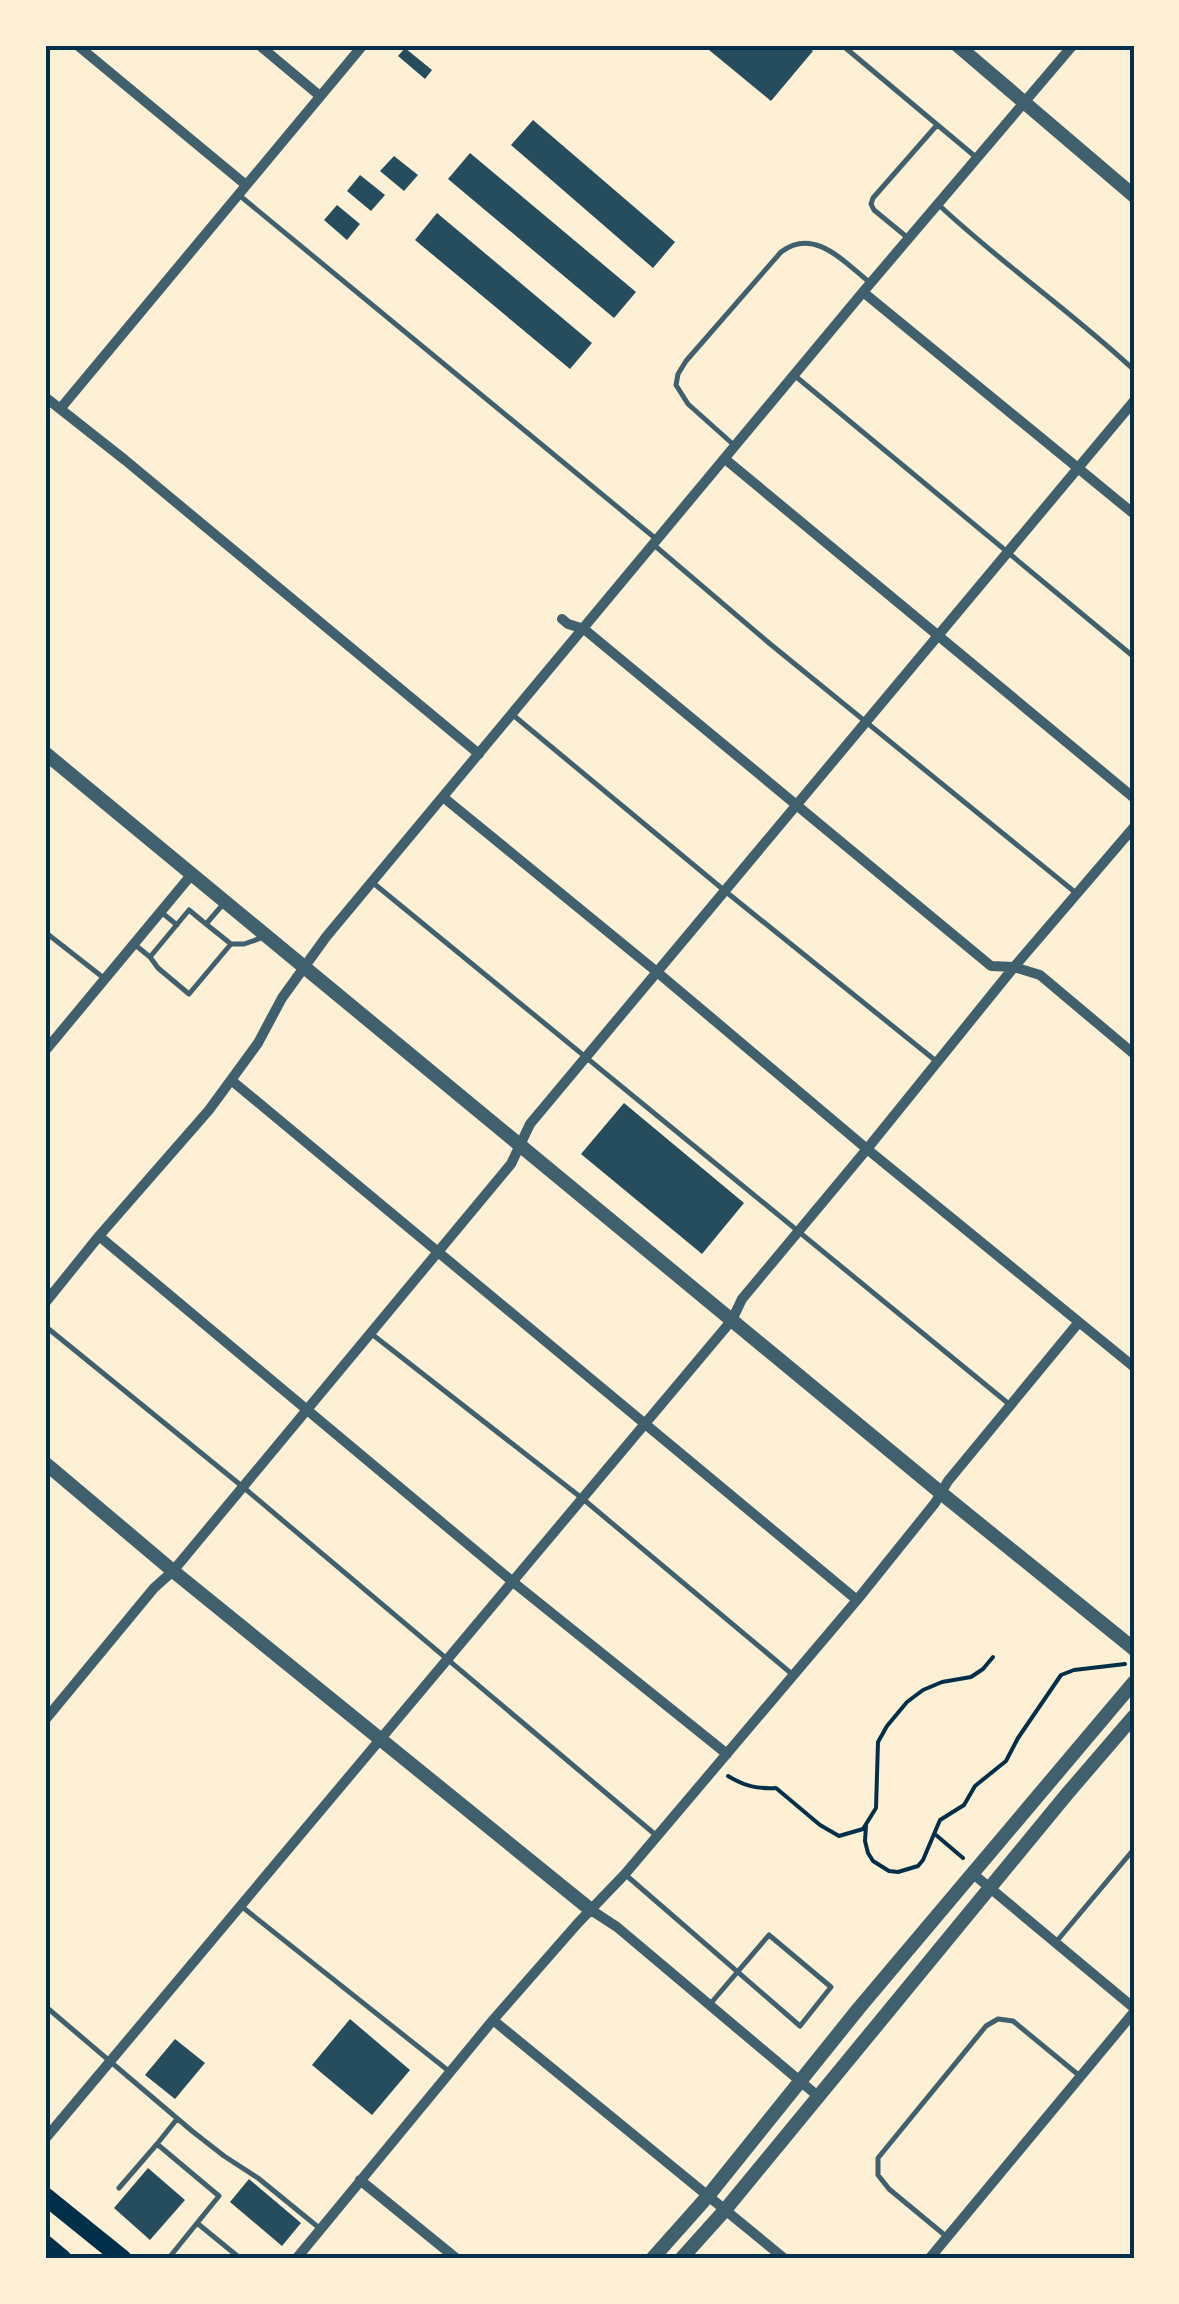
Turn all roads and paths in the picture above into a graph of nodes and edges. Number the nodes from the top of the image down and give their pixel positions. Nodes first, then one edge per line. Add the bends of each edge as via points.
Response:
1 (77, 45) edge
2 (259, 45) edge
3 (363, 45) edge
4 (842, 45) edge
5 (957, 45) edge
6 (1072, 45) edge
7 (320, 96) junction
8 (1024, 102) junction
9 (937, 125) junction
10 (977, 158) junction
11 (246, 184) junction
12 (238, 194) junction
13 (1134, 196) edge
14 (938, 204) junction
15 (908, 238) junction
16 (867, 288) junction
17 (1134, 370) edge
18 (794, 376) junction
19 (45, 397) edge
20 (1134, 402) edge
21 (60, 410) junction
22 (736, 446) junction
23 (725, 460) junction
24 (1078, 468) junction
25 (1134, 514) edge
26 (656, 542) junction
27 (1008, 553) junction
28 (562, 619) dead end
29 (584, 629) junction
30 (937, 637) junction
31 (1134, 657) edge
32 (513, 714) junction
33 (867, 722) junction
34 (45, 752) edge
35 (479, 754) junction
36 (444, 797) junction
37 (1134, 798) edge
38 (796, 806) junction
39 (1134, 827) edge
40 (192, 874) junction
41 (372, 882) junction
42 (726, 892) junction
43 (1077, 894) junction
44 (225, 901) junction
45 (161, 912) junction
46 (206, 924) junction
47 (176, 925) junction
48 (45, 932) edge
49 (266, 936) junction
50 (134, 944) junction
51 (231, 944) junction
52 (150, 957) junction
53 (1014, 967) junction
54 (305, 968) junction
55 (658, 972) junction
56 (105, 979) junction
57 (45, 1051) edge
58 (1134, 1054) edge
59 (586, 1058) junction
60 (937, 1062) junction
61 (232, 1080) junction
62 (519, 1144) junction
63 (866, 1149) junction
64 (798, 1232) junction
65 (99, 1236) junction
66 (436, 1252) junction
67 (45, 1304) edge
68 (732, 1320) junction
69 (1079, 1322) junction
70 (45, 1326) edge
71 (370, 1333) junction
72 (1134, 1367) edge
73 (1010, 1404) junction
74 (307, 1411) junction
75 (646, 1423) junction
76 (45, 1463) edge
77 (243, 1487) junction
78 (941, 1493) junction
79 (582, 1499) junction
80 (173, 1571) junction
81 (513, 1582) junction
82 (857, 1600) junction
83 (1131, 1656) edge
84 (993, 1658) dead end
85 (448, 1659) junction
86 (794, 1675) junction
87 (1134, 1682) edge
88 (1134, 1716) edge
89 (45, 1720) edge
90 (380, 1740) junction
91 (727, 1754) junction
92 (728, 1776) dead end
93 (866, 1826) junction
94 (935, 1834) junction
95 (658, 1836) junction
96 (1134, 1849) edge
97 (970, 1867) junction
98 (625, 1874) junction
99 (991, 1888) junction
100 (241, 1906) junction
101 (591, 1910) junction
102 (1056, 1942) junction
103 (738, 1972) junction
104 (710, 2005) junction
105 (45, 2006) edge
106 (1134, 2010) edge
107 (493, 2020) junction
108 (111, 2062) junction
109 (450, 2072) junction
110 (1081, 2076) junction
111 (800, 2081) junction
112 (819, 2096) junction
113 (178, 2119) junction
114 (45, 2139) edge
115 (157, 2144) junction
116 (360, 2180) junction
117 (119, 2188) dead end
118 (45, 2196) edge
119 (708, 2196) junction
120 (725, 2210) junction
121 (198, 2222) junction
122 (321, 2229) junction
123 (947, 2237) junction
124 (45, 2244) edge
125 (63, 2259) edge
126 (123, 2259) edge
127 (168, 2259) edge
128 (241, 2259) edge
129 (296, 2259) edge
130 (456, 2259) edge
131 (652, 2259) edge
132 (680, 2259) edge
133 (785, 2259) edge
134 (929, 2259) edge

1 - 11 street
2 - 7 street
3 - 7 street
4 - 9 lane
5 - 8 street
6 - 8 street
7 - 11 street
8 - 10 street
8 - 13 street
9 - 10 lane
9 - 15 lane via 870,204
10 - 14 street
11 - 12 street
12 - 21 street
12 - 26 lane
14 - 15 street
14 - 17 lane
15 - 16 street
16 - 18 street
16 - 22 lane via 830,251 791,244 686,361 676,385
16 - 24 street
18 - 22 street
18 - 27 lane
19 - 21 street
20 - 24 street
21 - 35 street
22 - 23 street
23 - 26 street
23 - 30 street
24 - 25 street
24 - 27 street
26 - 29 street
26 - 33 lane
27 - 30 street
27 - 31 lane
28 - 29 street
29 - 32 street
29 - 38 street
30 - 33 street
30 - 37 street
32 - 35 street
32 - 42 lane
33 - 38 street
33 - 43 lane
34 - 40 street
35 - 36 street
36 - 41 street
36 - 55 street
38 - 42 street
38 - 53 street via 991,966
39 - 43 street
40 - 44 street
40 - 45 street
41 - 54 street
41 - 59 lane
42 - 55 street
42 - 60 lane
43 - 53 street
44 - 46 lane
44 - 49 street
45 - 47 lane
45 - 50 street
46 - 47 lane via 189,910
46 - 51 lane
47 - 52 lane
48 - 56 lane
49 - 51 lane
49 - 54 street
50 - 52 lane
50 - 56 street
51 - 52 lane via 189,994
53 - 58 street via 1040,976
53 - 60 street
54 - 61 street
54 - 62 street
55 - 59 street
55 - 63 street
56 - 57 street
59 - 62 street
59 - 64 lane
60 - 63 street
61 - 65 street
61 - 66 street
62 - 66 street via 511,1164
62 - 68 street
63 - 64 street
63 - 69 street
64 - 68 street via 742,1298
64 - 73 lane
65 - 67 street
65 - 74 street
66 - 71 street
66 - 75 street
68 - 75 street
68 - 78 street
69 - 72 street
69 - 73 street
70 - 77 lane
71 - 74 street
71 - 79 lane
73 - 78 street
74 - 77 street
74 - 81 street
75 - 79 street
75 - 82 street
76 - 80 street
77 - 80 street
77 - 85 lane
78 - 82 street
78 - 83 street
79 - 81 street
79 - 86 lane
80 - 89 street
80 - 90 street
81 - 85 street
81 - 91 street
82 - 86 street
83 - 94 path via 1061,1674 1006,1761 940,1820
84 - 93 path via 971,1678 923,1690 887,1726 878,1742 876,1808
85 - 90 street
85 - 95 lane
86 - 91 street
87 - 97 street
88 - 99 street
90 - 100 street
90 - 101 street
91 - 95 street
92 - 93 path via 743,1785 776,1788 839,1836
93 - 94 path via 873,1862 889,1871 909,1870 923,1860
94 - 97 path
95 - 98 street
96 - 102 lane
97 - 99 street
97 - 111 street
98 - 101 street
98 - 103 lane
99 - 102 street
99 - 112 street
100 - 108 street
100 - 109 lane
101 - 104 street
101 - 107 street
102 - 106 street
103 - 103 lane via 769,1935 831,1987 800,2026
103 - 104 lane
104 - 111 street
105 - 108 lane
106 - 110 street
107 - 109 street
107 - 119 street
108 - 113 lane
108 - 114 street
109 - 116 street
110 - 123 street
110 - 123 lane via 1013,2022 998,2019 986,2026 878,2158 878,2175 889,2189
111 - 112 street
111 - 119 street
112 - 120 street
113 - 115 lane
113 - 122 lane
115 - 117 lane
115 - 121 lane via 219,2196
116 - 122 street
116 - 130 street
118 - 126 main road
119 - 120 street
119 - 131 street
120 - 132 street
120 - 133 street
121 - 127 lane
121 - 128 lane
122 - 129 street
123 - 134 street
124 - 125 main road

